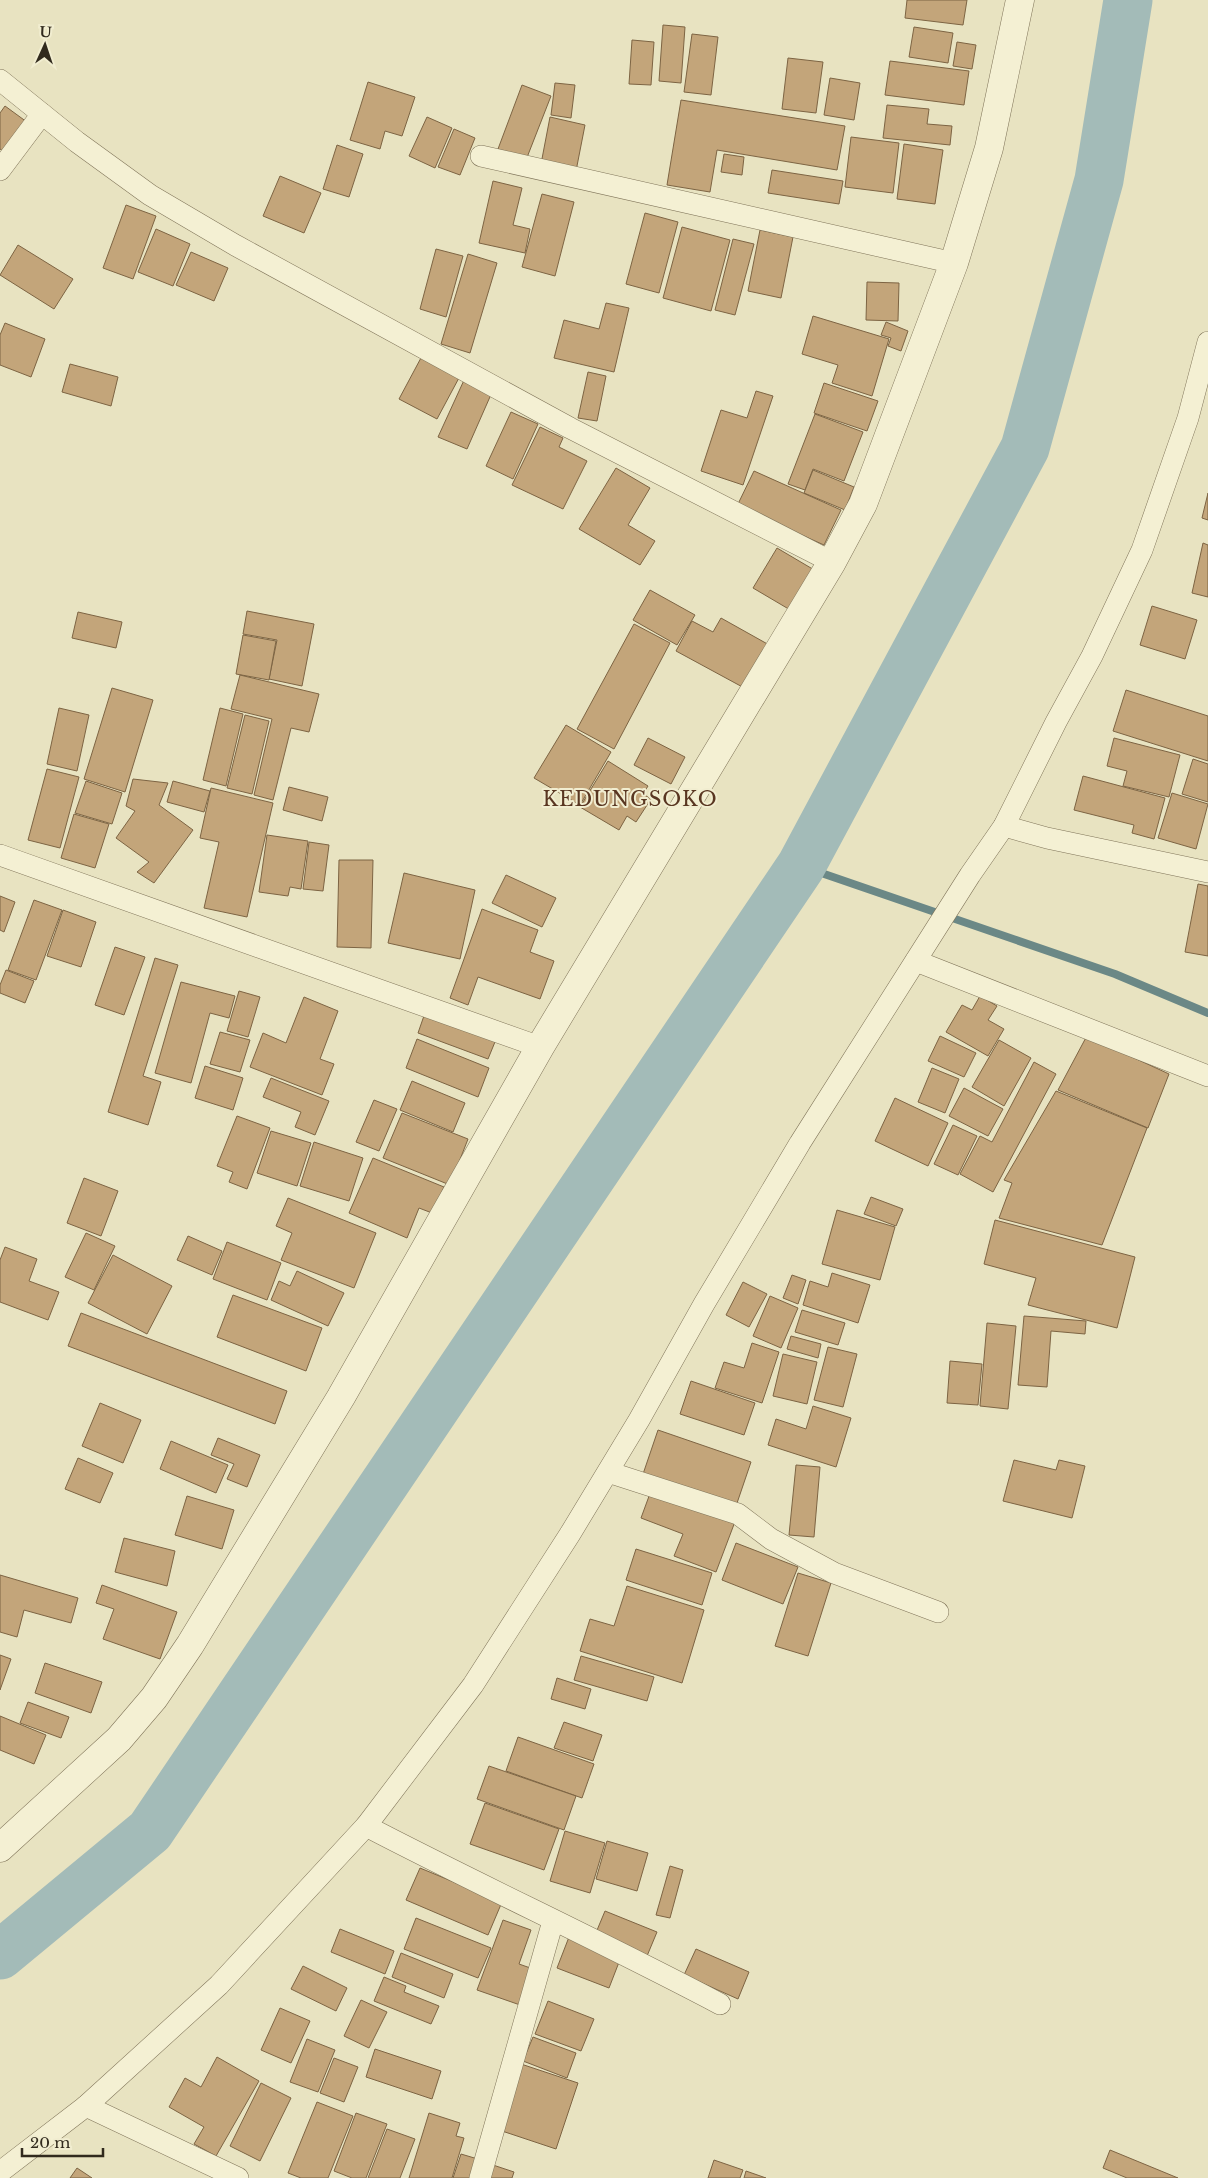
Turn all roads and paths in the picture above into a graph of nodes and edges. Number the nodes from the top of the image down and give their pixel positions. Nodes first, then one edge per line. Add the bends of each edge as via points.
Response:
1 (1020, 0) edge
2 (0, 80) edge
3 (42, 114) junction
4 (481, 156) dead end
5 (0, 170) edge
6 (954, 263) junction
7 (1208, 342) edge
8 (832, 562) junction
9 (1004, 826) junction
10 (0, 855) edge
11 (1208, 872) edge
12 (919, 956) junction
13 (540, 1047) junction
14 (1208, 1076) edge
15 (608, 1472) junction
16 (938, 1612) dead end
17 (366, 1826) junction
18 (0, 1848) edge
19 (553, 1920) junction
20 (720, 2004) dead end
21 (86, 2106) junction
22 (0, 2172) edge
23 (238, 2178) edge
24 (480, 2178) edge

1 - 6 street via 989,148
2 - 3 street
3 - 5 street
3 - 8 street via 150,195 235,246 570,428
4 - 6 street
6 - 8 street via 863,504
7 - 9 street via 1188,418 1142,550 1092,656
8 - 13 street
9 - 11 street
9 - 12 street
10 - 13 street
12 - 14 street
12 - 15 street via 800,1142
13 - 18 street via 341,1397 190,1645 154,1698 119,1739
15 - 16 street via 738,1514 771,1539 834,1573
15 - 17 street via 473,1685
17 - 19 street
17 - 21 street via 219,1984
19 - 20 street
19 - 24 street
21 - 22 street
21 - 23 street

